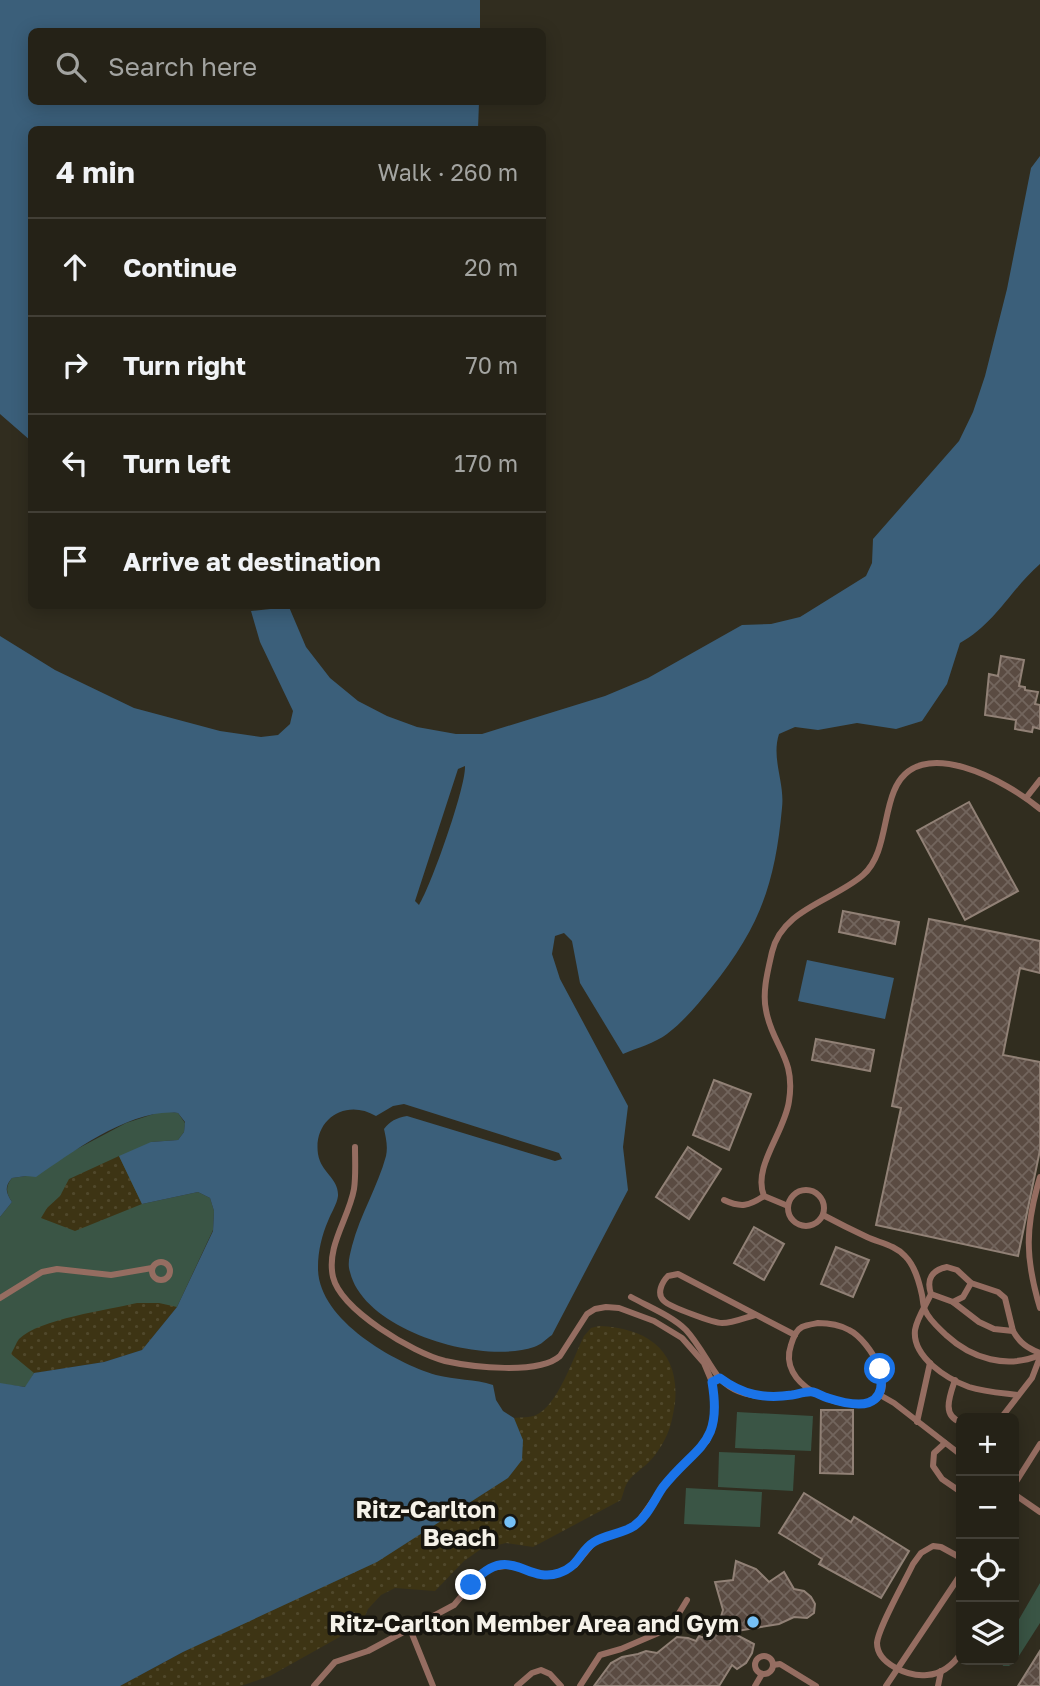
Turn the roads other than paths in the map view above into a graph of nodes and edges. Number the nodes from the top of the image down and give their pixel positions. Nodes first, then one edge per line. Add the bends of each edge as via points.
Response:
1 (1040, 780) edge
2 (1026, 798) junction
3 (1040, 809) edge
4 (355, 1147) dead end
5 (1040, 1177) edge
6 (764, 1196) junction
7 (724, 1200) dead end
8 (788, 1206) junction
9 (823, 1215) junction
10 (152, 1268) dead end
11 (971, 1283) junction
12 (931, 1294) junction
13 (631, 1297) dead end
14 (0, 1298) edge
15 (953, 1302) junction
16 (647, 1306) junction
17 (1040, 1308) edge
18 (924, 1310) junction
19 (755, 1315) junction
20 (644, 1316) junction
21 (1013, 1331) junction
22 (795, 1335) junction
23 (1040, 1355) edge
24 (930, 1363) junction
25 (720, 1378) junction
26 (955, 1380) junction
27 (712, 1382) junction
28 (812, 1392) junction
29 (880, 1395) junction
30 (1018, 1395) junction
31 (1005, 1413) edge
32 (956, 1421) edge
33 (917, 1422) junction
34 (945, 1443) junction
35 (1040, 1444) edge
36 (956, 1451) edge
37 (1019, 1477) edge
38 (956, 1489) edge
39 (1019, 1497) edge
40 (1040, 1512) edge
41 (956, 1555) edge
42 (956, 1580) edge
43 (687, 1600) dead end
44 (410, 1629) junction
45 (956, 1660) edge
46 (773, 1665) junction
47 (897, 1668) junction
48 (941, 1671) junction
49 (762, 1674) junction
50 (520, 1685) edge
51 (314, 1686) edge
52 (433, 1686) edge
53 (561, 1686) edge
54 (580, 1686) edge
55 (755, 1686) edge
56 (816, 1686) edge
57 (886, 1686) edge
58 (938, 1686) edge

1 - 2 lane
2 - 3 lane
2 - 6 lane via 985,775 943,763 915,767 894,789 869,869 784,927 772,950 765,1000 791,1079 784,1124 761,1174
4 - 20 lane via 354,1188 336,1242 333,1276 347,1300 399,1340 444,1361 535,1368 560,1356 595,1309 619,1308
5 - 17 lane via 1027,1239 1030,1275
6 - 7 lane via 746,1206
6 - 8 lane
8 - 9 lane via 790,1217 807,1227
8 - 9 lane via 798,1192 815,1192 824,1206
9 - 18 lane via 903,1253 917,1277
10 - 14 lane via 111,1275 57,1269 42,1272
11 - 12 lane via 957,1270 938,1269 930,1275
11 - 15 lane via 963,1297
11 - 21 lane via 1005,1298
12 - 15 lane
12 - 18 lane
13 - 16 lane
15 - 21 lane via 979,1322
16 - 20 lane
16 - 25 lane via 687,1331
18 - 23 lane via 953,1341 986,1359 1026,1361
18 - 24 lane via 915,1328 916,1340
19 - 19 lane via 678,1274 662,1282 664,1301 711,1322
19 - 22 lane
20 - 27 lane via 690,1345
21 - 23 lane
22 - 28 lane via 789,1349 790,1365
22 - 29 lane via 802,1327 818,1323 851,1330 876,1357 883,1382
23 - 30 lane via 1032,1378
24 - 26 lane
24 - 33 lane
25 - 27 lane
25 - 28 lane via 758,1397
26 - 30 lane via 968,1387
26 - 32 lane via 948,1407
27 - 44 lane via 714,1420 707,1441 663,1487 638,1522 594,1542 575,1565 553,1575 513,1564 489,1568 454,1605
28 - 29 lane via 858,1404
29 - 33 lane
30 - 31 lane
33 - 34 lane
34 - 36 lane
34 - 38 lane via 934,1453 933,1466
35 - 37 lane
39 - 40 lane
41 - 47 lane via 933,1545 913,1564 877,1643 881,1657
42 - 47 lane
43 - 54 lane via 670,1628 600,1655
44 - 51 lane via 335,1662
44 - 52 lane
45 - 48 lane
46 - 49 lane via 770,1672
46 - 49 lane via 766,1656 758,1658 755,1665
46 - 56 lane via 782,1665
47 - 48 lane via 925,1676
47 - 57 lane
48 - 58 lane
49 - 55 lane
50 - 53 lane via 541,1670

